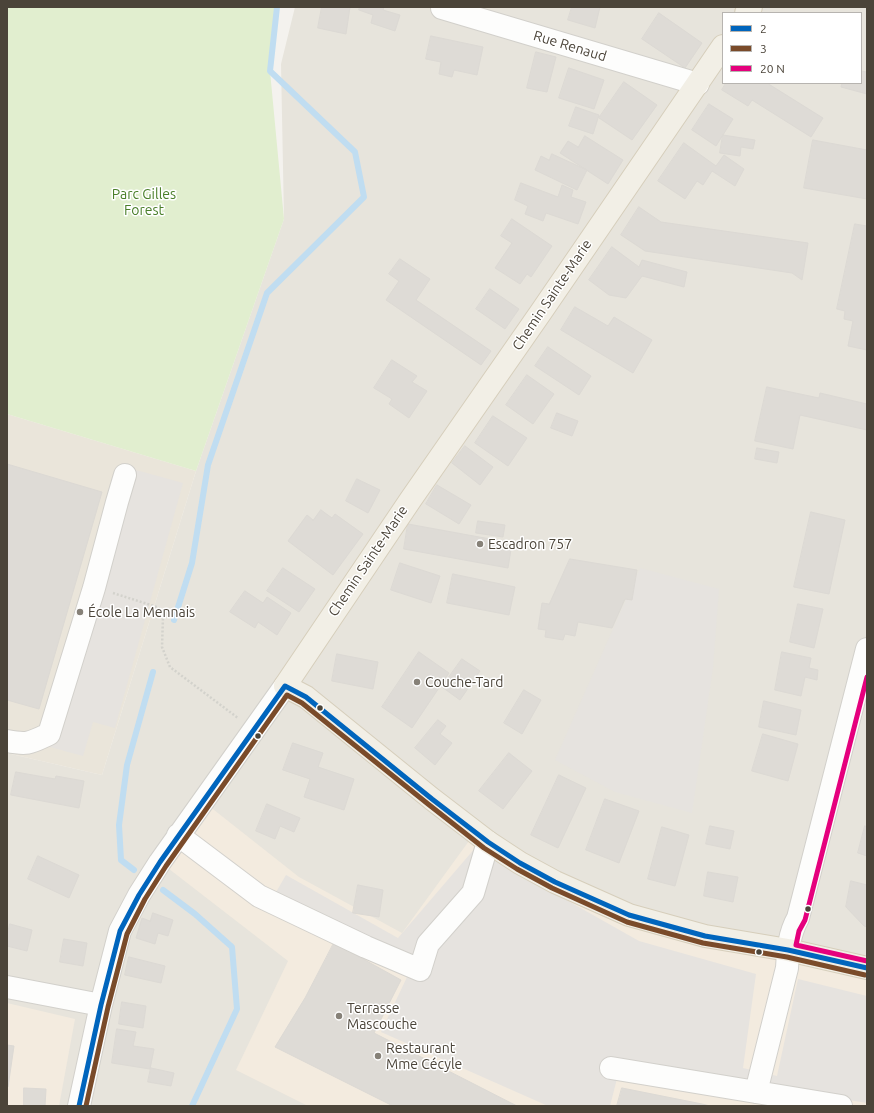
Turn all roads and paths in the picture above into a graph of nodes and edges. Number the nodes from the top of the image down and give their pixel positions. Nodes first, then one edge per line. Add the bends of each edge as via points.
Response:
1 (442, 8) edge
2 (722, 48) edge
3 (698, 84) junction
4 (125, 475) dead end
5 (94, 588) junction
6 (867, 649) edge
7 (285, 686) junction
8 (254, 730) junction
9 (7, 741) edge
10 (178, 836) junction
11 (488, 842) junction
12 (788, 950) junction
13 (867, 968) edge
14 (7, 987) edge
15 (101, 1005) junction
16 (611, 1068) dead end
17 (756, 1092) junction
18 (79, 1106) edge
19 (840, 1106) edge

1 - 3 street, Rue Renaud
2 - 3 main road, Chemin Sainte-Marie
3 - 7 main road, Chemin Sainte-Marie via 410,499
4 - 5 street
5 - 8 path via 161,610 162,647 170,667
5 - 9 street via 49,734 22,744
6 - 12 street
7 - 8 street, Chemin Sainte-Marie
7 - 11 main road via 306,697
8 - 10 street, Chemin Sainte-Marie
10 - 11 street via 259,896 420,970 428,944 473,893
10 - 15 street, Chemin Sainte-Marie via 139,895 120,930
11 - 12 main road via 555,882 629,915 705,936
12 - 13 main road
12 - 17 street via 787,968
14 - 15 street
15 - 18 street, Chemin Sainte-Marie
16 - 17 street
17 - 19 street

